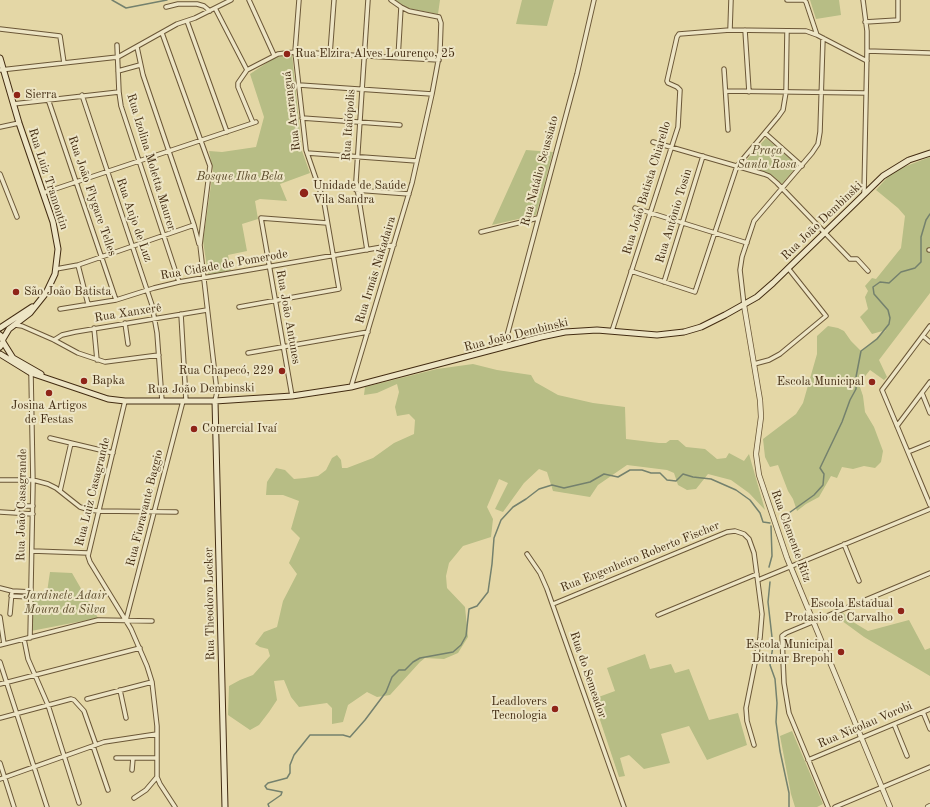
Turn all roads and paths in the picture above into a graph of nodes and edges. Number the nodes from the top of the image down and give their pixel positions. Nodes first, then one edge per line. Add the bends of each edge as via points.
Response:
1 (231, 0) edge
2 (249, 0) edge
3 (299, 0) edge
4 (334, 0) edge
5 (368, 0) edge
6 (391, 0) edge
7 (594, 0) edge
8 (731, 0) edge
9 (787, 0) edge
10 (863, 0) edge
11 (898, 0) edge
12 (166, 7) dead end
13 (401, 7) junction
14 (215, 8) junction
15 (210, 11) junction
16 (187, 21) junction
17 (865, 22) junction
18 (0, 29) edge
19 (730, 30) junction
20 (745, 30) junction
21 (787, 31) junction
22 (162, 33) junction
23 (817, 35) junction
24 (823, 38) junction
25 (117, 45) dead end
26 (137, 47) junction
27 (867, 51) junction
28 (295, 52) junction
29 (330, 54) junction
30 (930, 54) edge
31 (274, 55) junction
32 (364, 56) junction
33 (118, 57) junction
34 (0, 58) edge
35 (398, 58) junction
36 (439, 60) junction
37 (867, 61) junction
38 (64, 63) junction
39 (140, 65) junction
40 (724, 69) dead end
41 (1, 70) edge
42 (247, 70) junction
43 (118, 71) junction
44 (298, 85) junction
45 (362, 89) junction
46 (726, 91) junction
47 (118, 92) junction
48 (749, 92) junction
49 (786, 92) junction
50 (821, 92) junction
51 (866, 93) junction
52 (432, 94) junction
53 (82, 95) junction
54 (48, 99) junction
55 (13, 104) junction
56 (302, 118) junction
57 (360, 122) junction
58 (19, 123) junction
59 (400, 125) dead end
60 (0, 127) edge
61 (728, 130) dead end
62 (227, 132) junction
63 (764, 133) junction
64 (202, 140) junction
65 (653, 142) dead end
66 (671, 147) junction
67 (169, 151) junction
68 (307, 153) junction
69 (930, 154) edge
70 (703, 156) junction
71 (357, 157) junction
72 (139, 161) junction
73 (417, 161) junction
74 (737, 166) junction
75 (802, 166) junction
76 (108, 172) junction
77 (0, 174) edge
78 (76, 182) junction
79 (0, 188) edge
80 (782, 188) junction
81 (5, 189) junction
82 (356, 190) junction
83 (43, 193) junction
84 (409, 194) junction
85 (864, 194) junction
86 (635, 208) dead end
87 (650, 212) junction
88 (17, 217) dead end
89 (538, 218) junction
90 (682, 222) junction
91 (327, 223) junction
92 (194, 226) junction
93 (481, 232) dead end
94 (715, 233) junction
95 (824, 233) junction
96 (164, 236) junction
97 (747, 243) junction
98 (200, 245) junction
99 (394, 245) junction
100 (133, 247) junction
101 (367, 250) junction
102 (333, 256) junction
103 (102, 257) junction
104 (78, 265) junction
105 (269, 266) junction
106 (788, 268) junction
107 (56, 269) junction
108 (632, 271) junction
109 (868, 271) dead end
110 (204, 278) junction
111 (178, 282) junction
112 (664, 282) junction
113 (147, 290) junction
114 (116, 300) junction
115 (275, 300) junction
116 (38, 303) junction
117 (88, 304) junction
118 (744, 305) junction
119 (239, 307) dead end
120 (60, 309) dead end
121 (207, 310) junction
122 (181, 314) junction
123 (155, 318) junction
124 (22, 319) junction
125 (14, 324) junction
126 (125, 324) junction
127 (22, 326) junction
128 (930, 326) edge
129 (0, 328) edge
130 (94, 328) junction
131 (612, 331) junction
132 (368, 332) junction
133 (923, 336) junction
134 (2, 339) edge
135 (54, 340) junction
136 (930, 342) edge
137 (128, 344) dead end
138 (0, 347) edge
139 (283, 347) junction
140 (504, 347) junction
141 (248, 353) dead end
142 (0, 354) edge
143 (159, 355) junction
144 (97, 360) junction
145 (754, 364) junction
146 (31, 373) junction
147 (52, 380) junction
148 (930, 382) edge
149 (351, 387) junction
150 (922, 393) junction
151 (292, 396) junction
152 (125, 401) junction
153 (162, 401) junction
154 (184, 401) junction
155 (215, 401) junction
156 (930, 413) edge
157 (897, 426) junction
158 (50, 438) dead end
159 (71, 443) junction
160 (930, 443) edge
161 (112, 452) junction
162 (908, 452) junction
163 (0, 480) edge
164 (34, 480) junction
165 (60, 490) junction
166 (930, 505) edge
167 (33, 506) junction
168 (930, 508) edge
169 (98, 511) junction
170 (0, 512) edge
171 (154, 512) junction
172 (176, 512) dead end
173 (16, 513) junction
174 (33, 514) junction
175 (844, 544) junction
176 (32, 551) junction
177 (88, 553) junction
178 (527, 554) dead end
179 (790, 566) junction
180 (930, 573) edge
181 (758, 574) junction
182 (758, 580) junction
183 (859, 581) dead end
184 (0, 588) edge
185 (31, 592) junction
186 (12, 593) junction
187 (31, 598) junction
188 (552, 604) junction
189 (10, 614) dead end
190 (658, 615) dead end
191 (0, 617) edge
192 (126, 620) junction
193 (152, 621) dead end
194 (813, 621) junction
195 (30, 638) junction
196 (24, 639) junction
197 (2, 644) edge
198 (140, 648) junction
199 (0, 662) edge
200 (34, 675) junction
201 (7, 682) junction
202 (152, 682) junction
203 (0, 684) edge
204 (120, 690) junction
205 (87, 699) dead end
206 (48, 705) junction
207 (930, 709) edge
208 (923, 712) junction
209 (17, 714) junction
210 (0, 718) edge
211 (126, 718) dead end
212 (894, 724) junction
213 (930, 729) edge
214 (157, 734) junction
215 (862, 738) junction
216 (94, 745) junction
217 (754, 745) dead end
218 (64, 756) junction
219 (907, 756) dead end
220 (116, 758) dead end
221 (133, 758) junction
222 (156, 758) junction
223 (808, 760) junction
224 (0, 763) edge
225 (34, 767) junction
226 (930, 767) edge
227 (132, 770) dead end
228 (4, 777) junction
229 (157, 777) junction
230 (0, 779) edge
231 (882, 787) junction
232 (108, 790) dead end
233 (134, 798) dead end
234 (79, 803) dead end
235 (14, 807) edge
236 (47, 807) edge
237 (175, 807) edge
238 (225, 807) edge
239 (624, 807) edge
240 (828, 807) edge
241 (835, 807) edge
242 (890, 807) edge

1 - 14 street
2 - 31 street
3 - 28 street, Rua Araranguá
4 - 29 street
5 - 32 street, Rua Itaiópolis
6 - 13 street
7 - 89 street, Rua Natálio Scussiato
8 - 19 street
9 - 23 street via 805,1
10 - 17 street
11 - 17 street via 898,20
12 - 15 street via 196,4
13 - 35 street
13 - 36 street, Rua Irmãs Nakadaira via 439,17
14 - 15 street
14 - 42 street
15 - 16 street
16 - 22 street
16 - 62 street
17 - 27 street
18 - 38 street via 60,36
19 - 20 street
19 - 66 street, Rua João Batista Chiarello via 679,34 677,37 667,79 667,82 677,87 680,92 679,122
20 - 21 street
20 - 48 street
21 - 23 street via 806,31
21 - 49 street
22 - 26 street
22 - 64 street
23 - 24 street
24 - 37 street
24 - 50 street
25 - 33 street, Rua Izolina Moletta Maurer
26 - 33 street
26 - 39 street
27 - 30 street
27 - 37 street
28 - 29 street
28 - 31 street
28 - 44 street, Rua Araranguá
29 - 32 street
31 - 42 street
32 - 35 street
32 - 45 street, Rua Itaiópolis
33 - 38 street
33 - 43 street, Rua Izolina Moletta Maurer
34 - 41 main road, Rua Luiz Tramontin
35 - 36 street
36 - 52 street, Rua Irmãs Nakadaira
37 - 51 street
38 - 41 street
39 - 43 street
39 - 67 street
40 - 46 street
41 - 55 main road, Rua Luiz Tramontin
42 - 62 street via 238,85 254,123
43 - 47 street, Rua Izolina Moletta Maurer
44 - 45 street
44 - 56 street, Rua Araranguá
45 - 52 street
45 - 57 street, Rua Itaiópolis
46 - 48 street
46 - 61 street
47 - 53 street
47 - 72 street, Rua Izolina Moletta Maurer
48 - 49 street
49 - 50 street
49 - 63 street via 783,110
50 - 51 street
50 - 75 street via 818,144
51 - 85 street
52 - 73 street, Rua Irmãs Nakadaira
53 - 54 street
53 - 76 street, Rua Anjo de Luz
54 - 55 street
54 - 78 street, Rua João Flygare Telles
55 - 58 main road, Rua Luiz Tramontin
56 - 57 street
56 - 68 street, Rua Araranguá
57 - 59 street
57 - 71 street, Rua Itaiópolis
58 - 60 street
58 - 83 main road, Rua Luiz Tramontin
62 - 64 street
63 - 74 street
63 - 75 street
64 - 67 street
64 - 98 street via 210,170
65 - 66 street
66 - 70 street
66 - 87 street, Rua João Batista Chiarello
67 - 72 street
67 - 92 street
68 - 71 street
68 - 91 street, Rua Araranguá via 323,199
69 - 85 main road, Rua João Dembinski via 909,160 894,168
70 - 74 street
70 - 90 street, Rua Antônio Tosin
71 - 73 street
71 - 82 street, Rua Itaiópolis
72 - 76 street
72 - 96 street, Rua Izolina Moletta Maurer
73 - 84 street, Rua Irmãs Nakadaira
74 - 80 street via 764,174
74 - 94 street
75 - 80 street
76 - 78 street
76 - 100 street, Rua Anjo de Luz
77 - 81 street
78 - 83 street
78 - 103 street, Rua João Flygare Telles
79 - 81 street
80 - 95 street
80 - 97 street via 754,221
81 - 88 street
82 - 84 street
82 - 101 street, Rua Itaiópolis
83 - 107 main road, Rua Luiz Tramontin via 56,236
84 - 99 street, Rua Irmãs Nakadaira
85 - 95 main road, Rua João Dembinski
86 - 87 street
87 - 90 street
87 - 108 street, Rua João Batista Chiarello
89 - 93 street
89 - 140 street, Rua Natálio Scussiato
90 - 94 street
90 - 112 street, Rua Antônio Tosin
91 - 102 street, Rua Araranguá
91 - 105 street, Rua João Antunes via 261,218
92 - 96 street
92 - 98 street
94 - 97 street
94 - 112 street via 696,292
95 - 106 main road, Rua João Dembinski
95 - 109 street via 850,259 856,259
96 - 100 street
96 - 111 street, Rua Izolina Moletta Maurer
97 - 118 street via 740,270
98 - 110 street
99 - 101 street, Rua Cidade de Pomerode
99 - 132 street, Rua Irmãs Nakadaira
100 - 103 street
100 - 113 street, Rua Anjo de Luz
101 - 102 street, Rua Cidade de Pomerode
102 - 105 street, Rua Cidade de Pomerode
102 - 115 street, Rua Araranguá via 339,289
103 - 104 street
103 - 114 street, Rua João Flygare Telles
104 - 107 street
104 - 117 street
105 - 110 street, Rua Cidade de Pomerode
105 - 115 street, Rua João Antunes
106 - 118 main road, Rua João Dembinski via 768,288
106 - 145 street via 826,316 780,354
107 - 116 main road, Rua Luiz Tramontin via 50,287
108 - 112 street
108 - 131 street, Rua João Batista Chiarello
110 - 111 street, Rua Cidade de Pomerode
110 - 121 street
111 - 113 street, Rua Cidade de Pomerode
113 - 114 street, Rua Cidade de Pomerode
113 - 123 street, Rua Anjo de Luz
114 - 117 street, Rua Cidade de Pomerode
115 - 119 street
115 - 139 street, Rua João Antunes
116 - 124 main road, Rua Luiz Tramontin
116 - 129 main road, Rua Luiz Tramontin
117 - 120 street, Rua Cidade de Pomerode
118 - 131 main road, Rua João Dembinski via 701,327 684,332 657,335
118 - 145 street, Rua Clemente Ritz
121 - 122 street, Rua Xanxerê
121 - 155 street via 217,392
122 - 123 street, Rua Xanxerê
122 - 154 street, Rua Fioravante Baggio
123 - 126 street, Rua Xanxerê
123 - 143 street, Rua Anjo de Luz
124 - 125 main road, Rua Luiz Tramontin
124 - 127 street
125 - 127 street
125 - 134 main road, Rua Luiz Tramontin
126 - 130 street, Rua Xanxerê
126 - 137 street
127 - 135 street
128 - 133 street
130 - 135 street, Rua Xanxerê via 62,335
130 - 144 street
131 - 140 main road, Rua João Dembinski via 565,332
132 - 139 street
132 - 149 street, Rua Irmãs Nakadaira
133 - 136 street
133 - 157 street via 882,390
134 - 138 main road, Rua Luiz Tramontin
134 - 147 main road, Rua João Dembinski via 13,358
135 - 144 street
139 - 141 street
139 - 151 street, Rua João Antunes
140 - 149 main road, Rua João Dembinski
142 - 146 main road, Rua João Dembinski
143 - 144 street via 108,362
143 - 153 street, Rua Anjo de Luz
145 - 179 street, Rua Clemente Ritz via 761,409 756,448 757,466
146 - 147 main road, Rua João Dembinski
146 - 164 street, Rua João Casagrande
147 - 152 main road, Rua João Dembinski via 108,399
148 - 150 street
149 - 151 main road, Rua João Dembinski
150 - 156 street
150 - 157 street
151 - 155 main road, Rua João Dembinski
152 - 153 main road, Rua João Dembinski
152 - 161 street, Rua Luiz Casagrande
153 - 154 main road, Rua João Dembinski
154 - 155 main road, Rua João Dembinski
154 - 171 street, Rua Fioravante Baggio
155 - 238 main road, Rua Theodoro Locker
157 - 162 street
158 - 159 street
159 - 161 street
159 - 165 street
160 - 162 street
161 - 169 street, Rua Luiz Casagrande
162 - 166 street
163 - 164 street
164 - 165 street
164 - 167 street, Rua João Casagrande
165 - 169 street via 80,507
167 - 173 street via 19,506
167 - 174 street, Rua João Casagrande
168 - 175 street
169 - 171 street
169 - 177 street, Rua Luiz Casagrande
170 - 173 street
171 - 172 street
171 - 192 street, Rua Fioravante Baggio
173 - 174 street
174 - 176 street, Rua João Casagrande
175 - 179 street
175 - 183 street
176 - 177 street
176 - 185 street, Rua João Casagrande
177 - 192 street, Rua Luiz Casagrande via 90,562
178 - 188 street, Rua do Semeador via 540,573
179 - 182 street
179 - 194 street, Rua Clemente Ritz
180 - 194 street
181 - 182 street
181 - 188 street, Rua Engenheiro Roberto Fischer via 749,539 744,534 727,532
181 - 190 street
182 - 217 street via 762,626 746,708
184 - 186 street
185 - 186 street
185 - 187 street, Rua João Casagrande
186 - 187 street
186 - 189 street
187 - 195 street, Rua João Casagrande
188 - 239 street, Rua do Semeador
191 - 197 street
192 - 193 street
192 - 195 street via 95,621
192 - 198 street, Rua Luiz Casagrande
194 - 215 street, Rua Clemente Ritz
194 - 223 street via 782,636 787,704
195 - 196 street
196 - 197 street
196 - 200 street
198 - 200 street
198 - 202 street, Rua Luiz Casagrande
199 - 201 street
200 - 201 street
200 - 206 street
201 - 203 street
201 - 209 street
202 - 204 street
202 - 214 street, Rua Luiz Casagrande
204 - 205 street
204 - 211 street
206 - 209 street
206 - 216 street via 74,700 84,711
206 - 218 street
207 - 208 street, Rua Nicolau Vorobi
208 - 212 street, Rua Nicolau Vorobi
208 - 213 street
209 - 210 street
209 - 225 street
212 - 215 street, Rua Nicolau Vorobi
212 - 219 street
214 - 216 street
214 - 222 street, Rua Luiz Casagrande
215 - 223 street, Rua Nicolau Vorobi
215 - 231 street, Rua Clemente Ritz
216 - 218 street
216 - 232 street
218 - 225 street
218 - 234 street
220 - 221 street
221 - 222 street
221 - 227 street
222 - 229 street, Rua Luiz Casagrande
223 - 240 street
224 - 228 street
225 - 228 street
225 - 236 street
226 - 231 street
228 - 230 street
228 - 235 street
229 - 233 street via 146,790
229 - 237 street, Rua Luiz Casagrande
231 - 241 street
231 - 242 street, Rua Clemente Ritz

